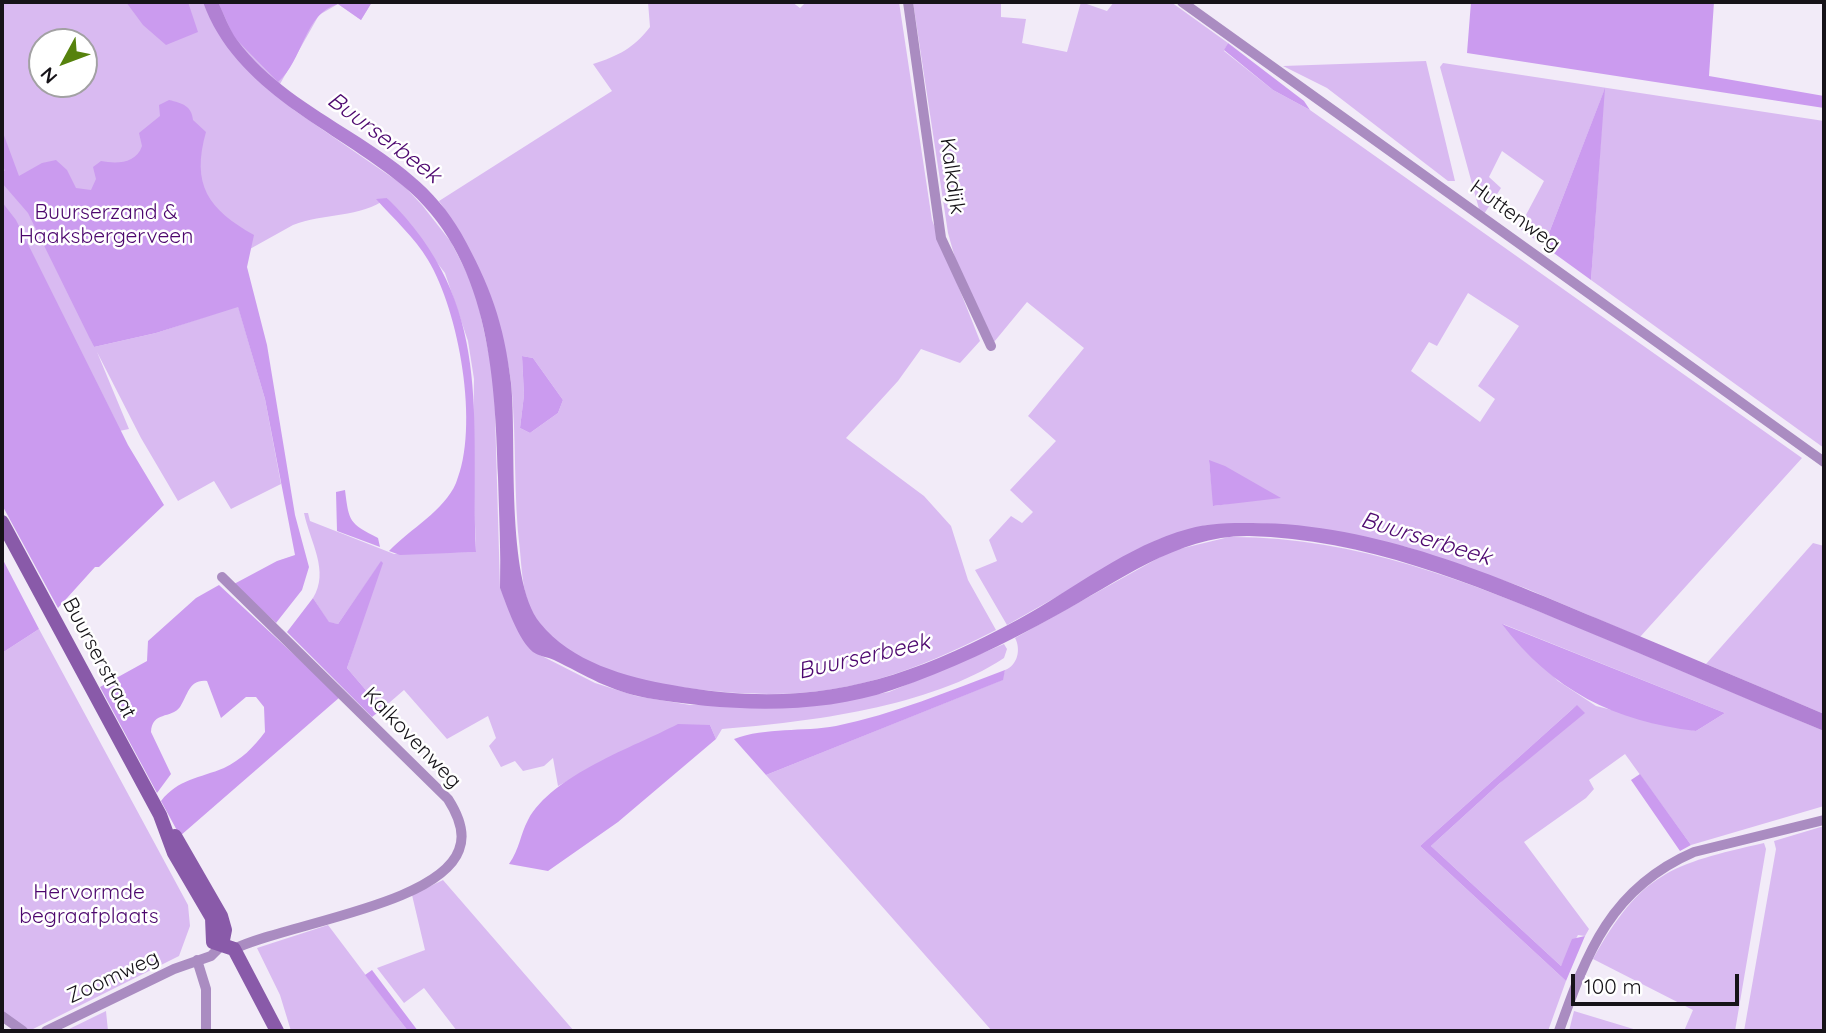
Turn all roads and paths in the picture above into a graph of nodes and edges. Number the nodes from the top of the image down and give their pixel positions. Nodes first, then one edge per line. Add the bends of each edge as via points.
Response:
1 (908, 2) edge
2 (1182, 2) edge
3 (991, 346) dead end
4 (1824, 462) edge
5 (2, 522) edge
6 (222, 577) dead end
7 (1824, 820) edge
8 (223, 945) junction
9 (197, 960) junction
10 (2, 1016) edge
11 (23, 1031) edge
12 (46, 1031) edge
13 (206, 1031) edge
14 (277, 1031) edge
15 (1559, 1031) edge

1 - 3 street, Kalkdijk via 941,238
2 - 4 street, Huttenweg
5 - 8 main road, Buurserstraat via 160,815 174,853
6 - 8 street, Kalkovenweg via 448,799 461,830 460,848 453,860 427,881 359,910
7 - 15 street via 1694,852 1632,891 1592,945
8 - 9 street, Zoomweg
8 - 14 main road, Buurserstraat
9 - 12 street, Zoomweg
9 - 13 street via 206,989
10 - 11 street

